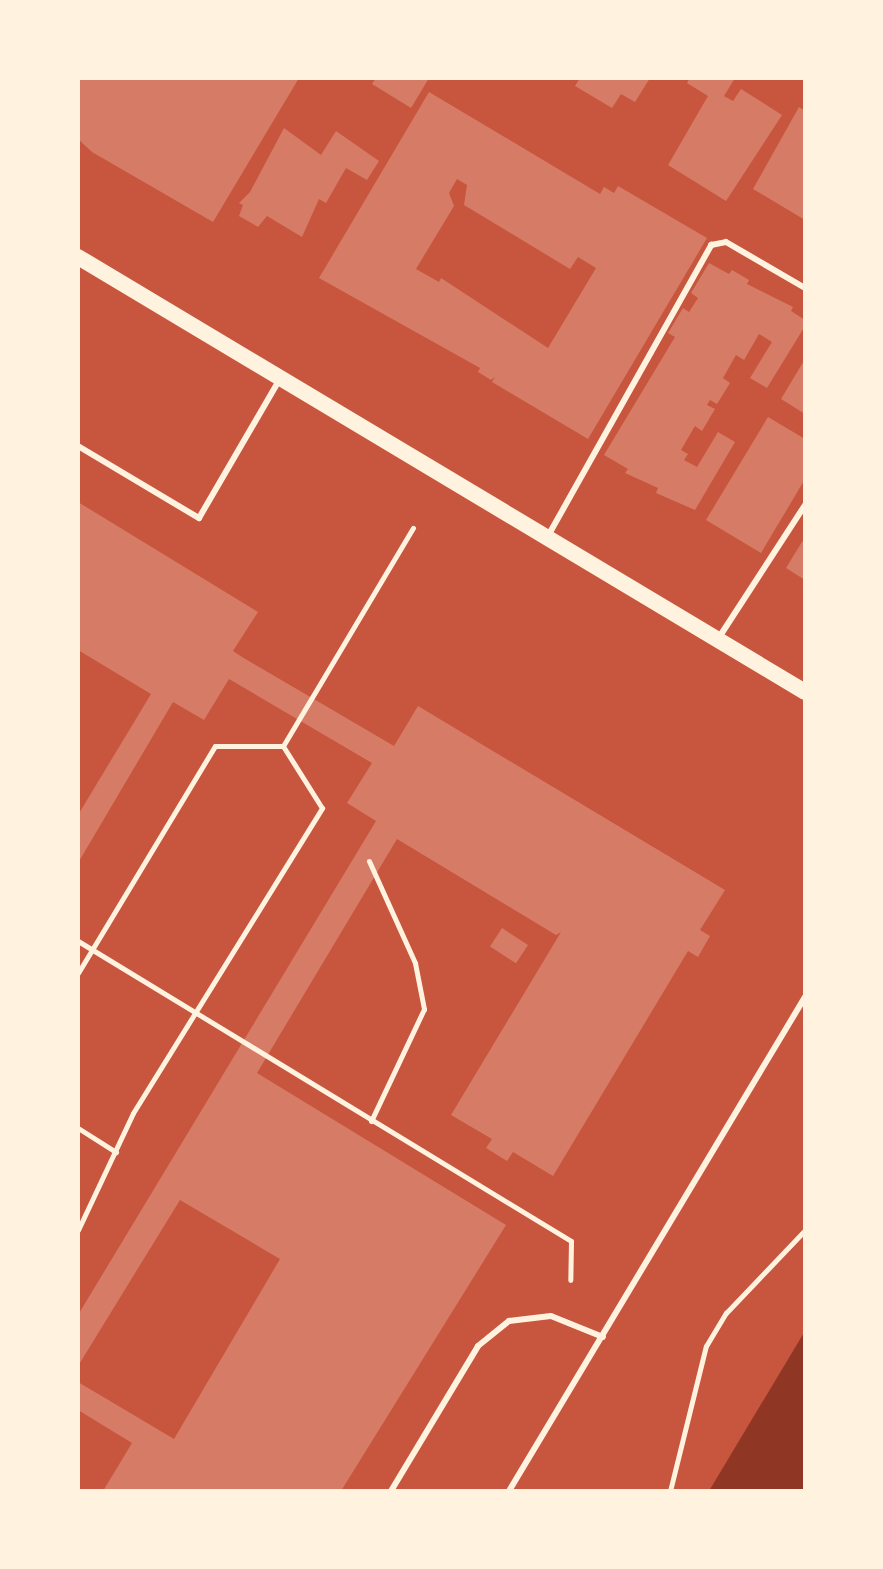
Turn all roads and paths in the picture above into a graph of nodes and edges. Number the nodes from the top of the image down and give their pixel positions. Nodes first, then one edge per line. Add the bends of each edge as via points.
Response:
1 (78, 257) edge
2 (805, 288) edge
3 (282, 375) junction
4 (78, 446) edge
5 (805, 505) edge
6 (413, 528) dead end
7 (548, 536) junction
8 (718, 639) junction
9 (805, 692) edge
10 (283, 746) junction
11 (369, 861) dead end
12 (78, 941) edge
13 (91, 950) junction
14 (78, 973) edge
15 (805, 997) edge
16 (193, 1011) junction
17 (371, 1121) junction
18 (78, 1128) edge
19 (116, 1152) junction
20 (78, 1230) edge
21 (805, 1230) edge
22 (570, 1280) dead end
23 (603, 1337) junction
24 (511, 1488) edge
25 (391, 1491) edge
26 (670, 1491) edge

1 - 3 main road
2 - 7 lane via 726,242 711,245
3 - 4 lane via 199,518
3 - 7 main road
5 - 8 lane
6 - 10 path
7 - 8 main road
8 - 9 main road
10 - 13 path via 215,746
10 - 16 path via 322,808
11 - 17 path via 415,963 424,1009
12 - 13 path
13 - 14 path
13 - 16 path
15 - 23 lane
16 - 17 path
16 - 19 path
17 - 22 path via 571,1241
18 - 19 path
19 - 20 path via 89,1197
21 - 26 path via 726,1313 706,1346
23 - 24 lane
23 - 25 lane via 551,1316 509,1321 478,1346

